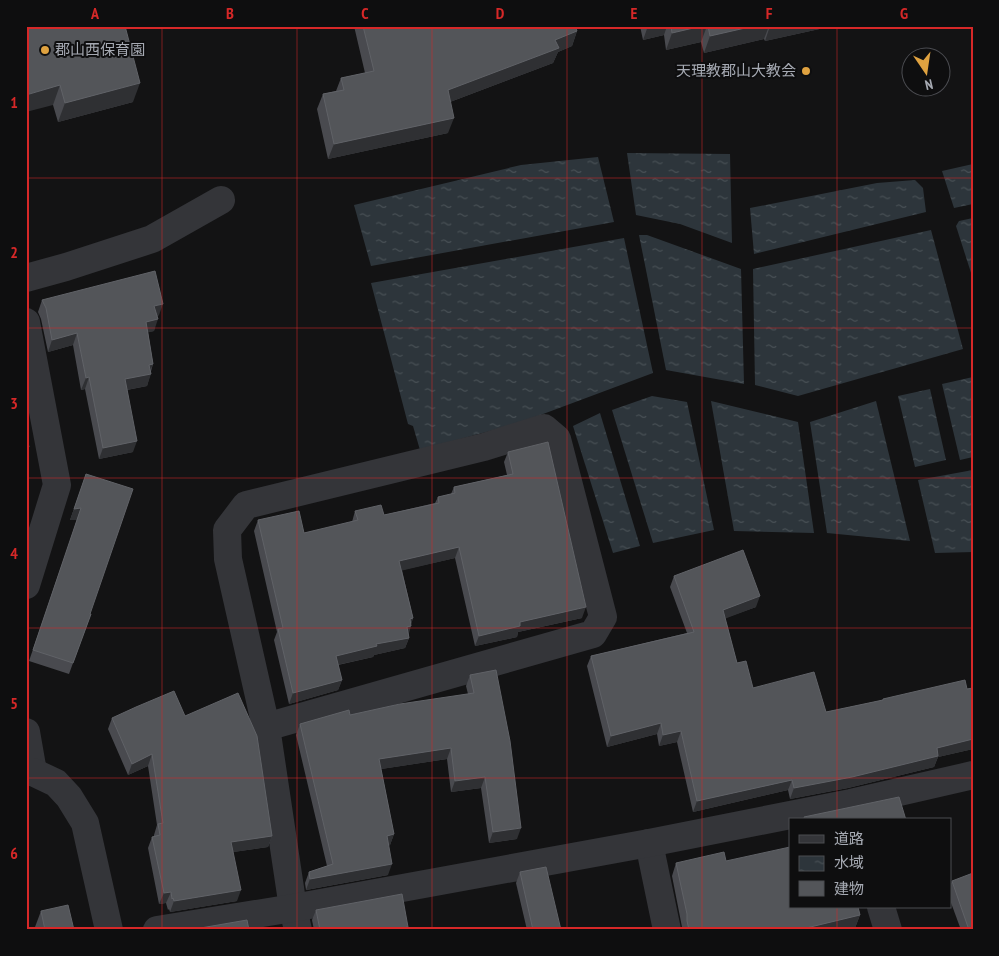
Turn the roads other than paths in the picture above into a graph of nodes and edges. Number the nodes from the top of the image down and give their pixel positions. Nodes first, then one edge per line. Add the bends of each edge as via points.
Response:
1 (221, 200) dead end
2 (26, 278) edge
3 (26, 322) edge
4 (26, 585) edge
5 (266, 727) junction
6 (26, 732) edge
7 (30, 772) edge
8 (973, 775) edge
9 (853, 811) edge
10 (808, 818) edge
11 (789, 821) edge
12 (649, 843) junction
13 (881, 908) edge
14 (295, 919) edge
15 (109, 930) edge
16 (157, 930) edge
17 (667, 930) edge
18 (888, 930) edge

1 - 2 street via 152,239
3 - 4 street via 57,485
5 - 5 street via 593,634 603,618 557,439 544,428 484,447 246,505 228,530 228,559
5 - 14 street
6 - 7 street
7 - 15 street via 56,783 70,797 85,823
8 - 9 street
9 - 10 street
11 - 12 street
12 - 14 street
12 - 17 street
13 - 18 street
14 - 16 street

